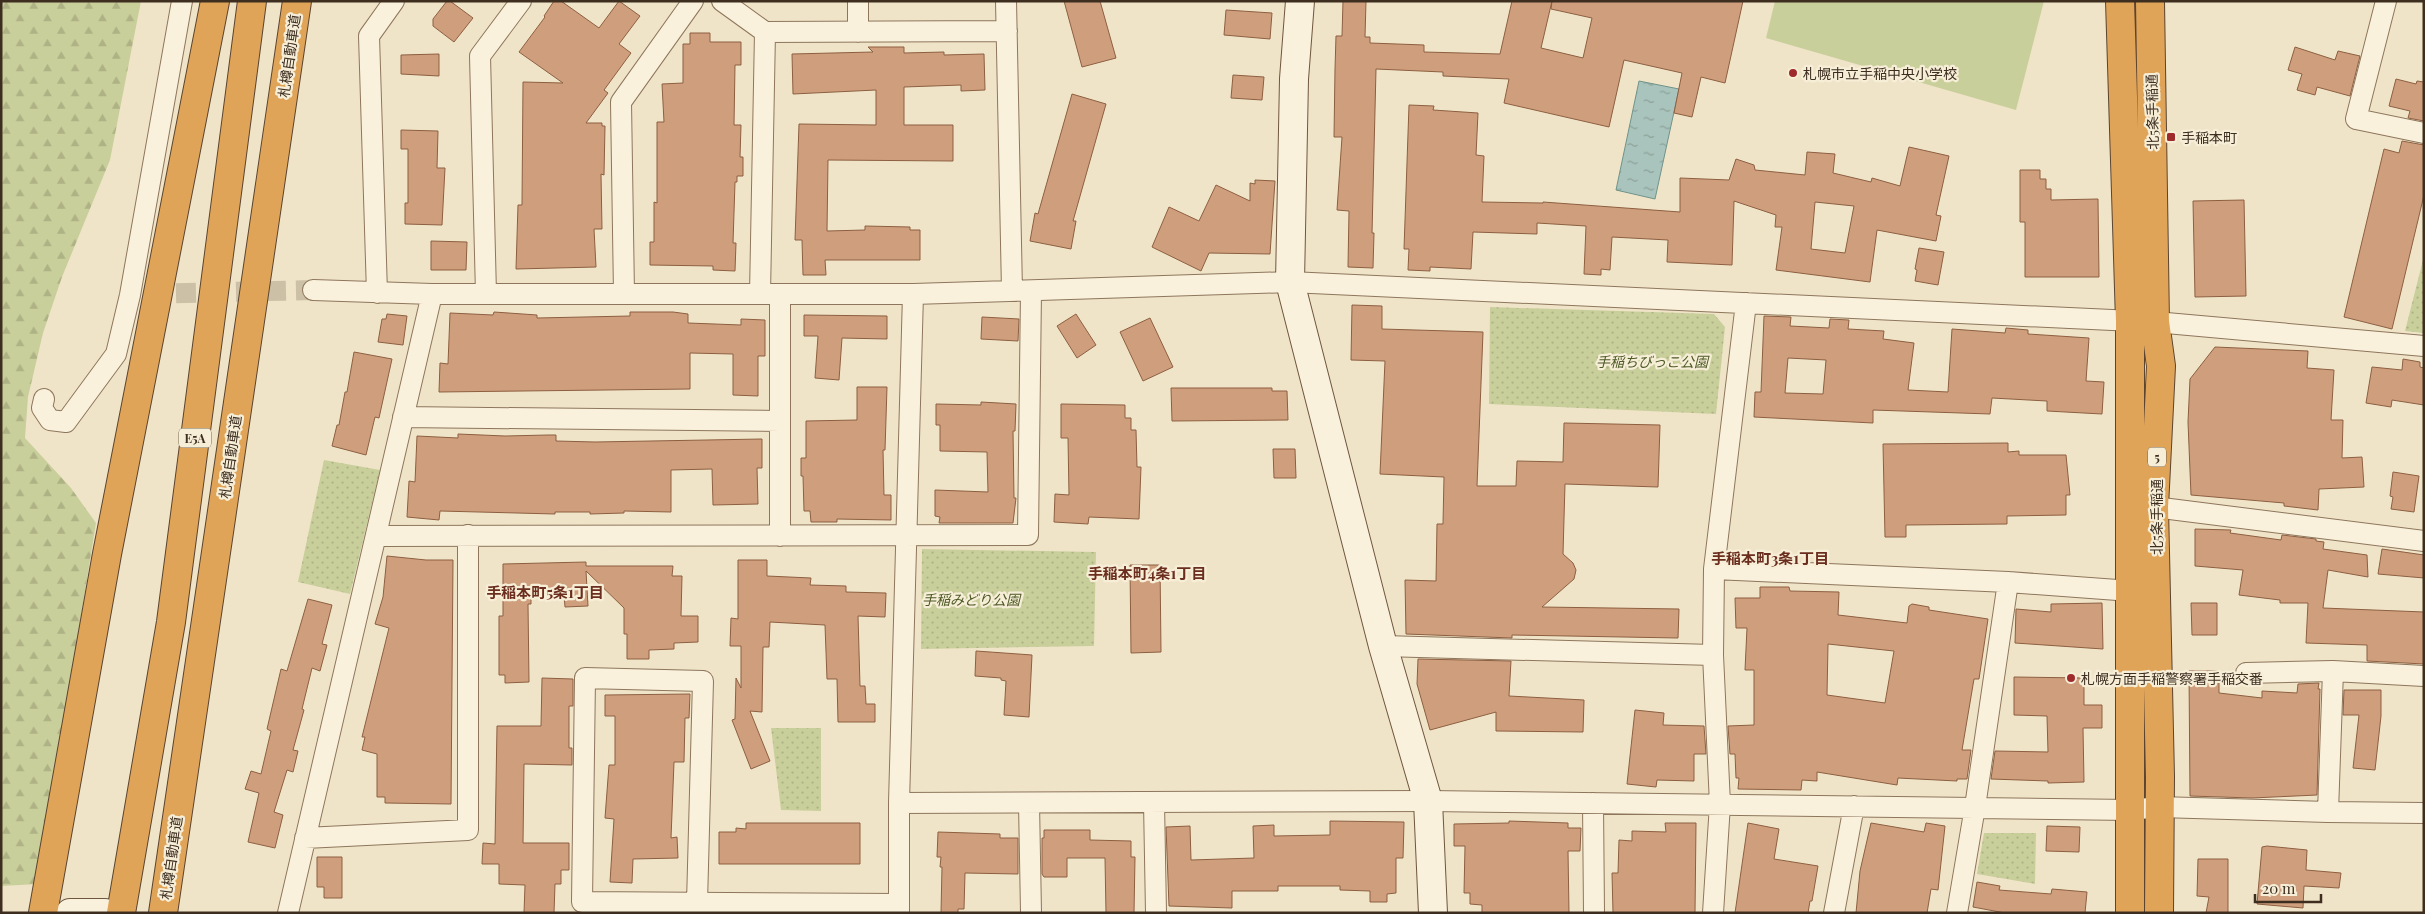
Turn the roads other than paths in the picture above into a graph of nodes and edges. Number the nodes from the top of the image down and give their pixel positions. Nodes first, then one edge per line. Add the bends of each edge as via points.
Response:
1 (182, 1) edge
2 (215, 1) edge
3 (252, 1) edge
4 (297, 1) edge
5 (394, 1) edge
6 (521, 1) edge
7 (693, 1) edge
8 (722, 1) edge
9 (858, 1) edge
10 (1006, 1) edge
11 (1300, 1) edge
12 (2120, 1) edge
13 (2150, 1) edge
14 (2386, 1) edge
15 (1007, 31) junction
16 (764, 32) junction
17 (858, 32) junction
18 (2424, 133) edge
19 (1290, 282) junction
20 (313, 290) tunnel mouth
21 (1022, 291) junction
22 (377, 293) junction
23 (432, 294) junction
24 (486, 294) junction
25 (624, 294) junction
26 (770, 294) junction
27 (913, 294) junction
28 (1746, 303) junction
29 (2143, 322) junction
30 (2424, 346) edge
31 (44, 399) dead end
32 (404, 417) junction
33 (780, 422) junction
34 (2154, 507) junction
35 (468, 535) junction
36 (906, 535) junction
37 (376, 536) junction
38 (780, 536) junction
39 (2424, 541) edge
40 (1714, 569) junction
41 (2008, 582) junction
42 (2131, 592) junction
43 (1384, 646) junction
44 (1713, 655) junction
45 (2333, 672) junction
46 (2246, 673) dead end
47 (2424, 676) edge
48 (1428, 801) junction
49 (1030, 802) junction
50 (1154, 802) junction
51 (899, 803) junction
52 (1594, 803) junction
53 (1720, 804) junction
54 (1854, 806) junction
55 (1975, 807) junction
56 (2159, 808) junction
57 (2130, 810) junction
58 (2328, 812) junction
59 (2424, 813) edge
60 (305, 838) junction
61 (697, 903) junction
62 (641, 908) edge
63 (767, 908) edge
64 (899, 908) edge
65 (43, 913) edge
66 (70, 913) edge
67 (106, 913) edge
68 (121, 913) edge
69 (163, 913) edge
70 (288, 913) edge
71 (1030, 913) edge
72 (1156, 913) edge
73 (1433, 913) edge
74 (1594, 913) edge
75 (1713, 913) edge
76 (1834, 913) edge
77 (1957, 913) edge
78 (2130, 913) edge
79 (2159, 913) edge

1 - 31 street via 138,294 116,354 66,422 50,420 42,408
2 - 65 highway via 107,554
3 - 68 highway, E5A via 171,622
4 - 69 highway, 札樽自動車道 / E5A
5 - 22 street via 369,36
6 - 24 street via 480,56
7 - 25 street via 621,102
8 - 16 street
9 - 17 street
10 - 15 street
11 - 19 street via 1294,80
12 - 29 highway, 北5条手稲通 / 5
13 - 29 highway, 北5条手稲通 / 5
14 - 18 street via 2356,118
15 - 17 street
15 - 21 street
16 - 17 street
16 - 26 street
19 - 21 street
19 - 28 street
19 - 43 street
20 - 22 street
21 - 27 street
21 - 36 street via 1028,535
22 - 23 street
23 - 24 street
23 - 32 street
24 - 25 street
25 - 26 street
26 - 27 street
26 - 33 street
27 - 36 street
28 - 29 street
28 - 40 street
29 - 30 street
29 - 34 highway, 北5条手稲通 / 5 via 2161,366
29 - 42 highway, 北5条手稲通 / 5
32 - 33 street
32 - 37 street
33 - 38 street
34 - 39 street
34 - 56 highway, 北5条手稲通 / 5
35 - 37 street
35 - 38 street
35 - 60 street via 468,830
36 - 38 street
36 - 51 street
37 - 60 street
40 - 41 street
40 - 44 street
41 - 42 street
41 - 55 street
42 - 57 highway, 北5条手稲通 / 5
43 - 44 street
43 - 48 street
44 - 53 street
45 - 46 street
45 - 47 street
45 - 58 street
48 - 50 street
48 - 52 street
48 - 73 street
49 - 50 street
49 - 51 street
49 - 71 street
50 - 72 street
51 - 64 street
52 - 53 street
52 - 74 street
53 - 54 street
53 - 75 street
54 - 55 street
54 - 76 street
55 - 57 street
55 - 77 street
56 - 57 street
56 - 58 street
56 - 79 highway, 北5条手稲通 / 5
57 - 78 highway, 北5条手稲通 / 5
58 - 59 street
60 - 70 street
61 - 62 street
61 - 62 street via 703,681 585,678 582,902
61 - 63 street
63 - 64 street
66 - 67 street

